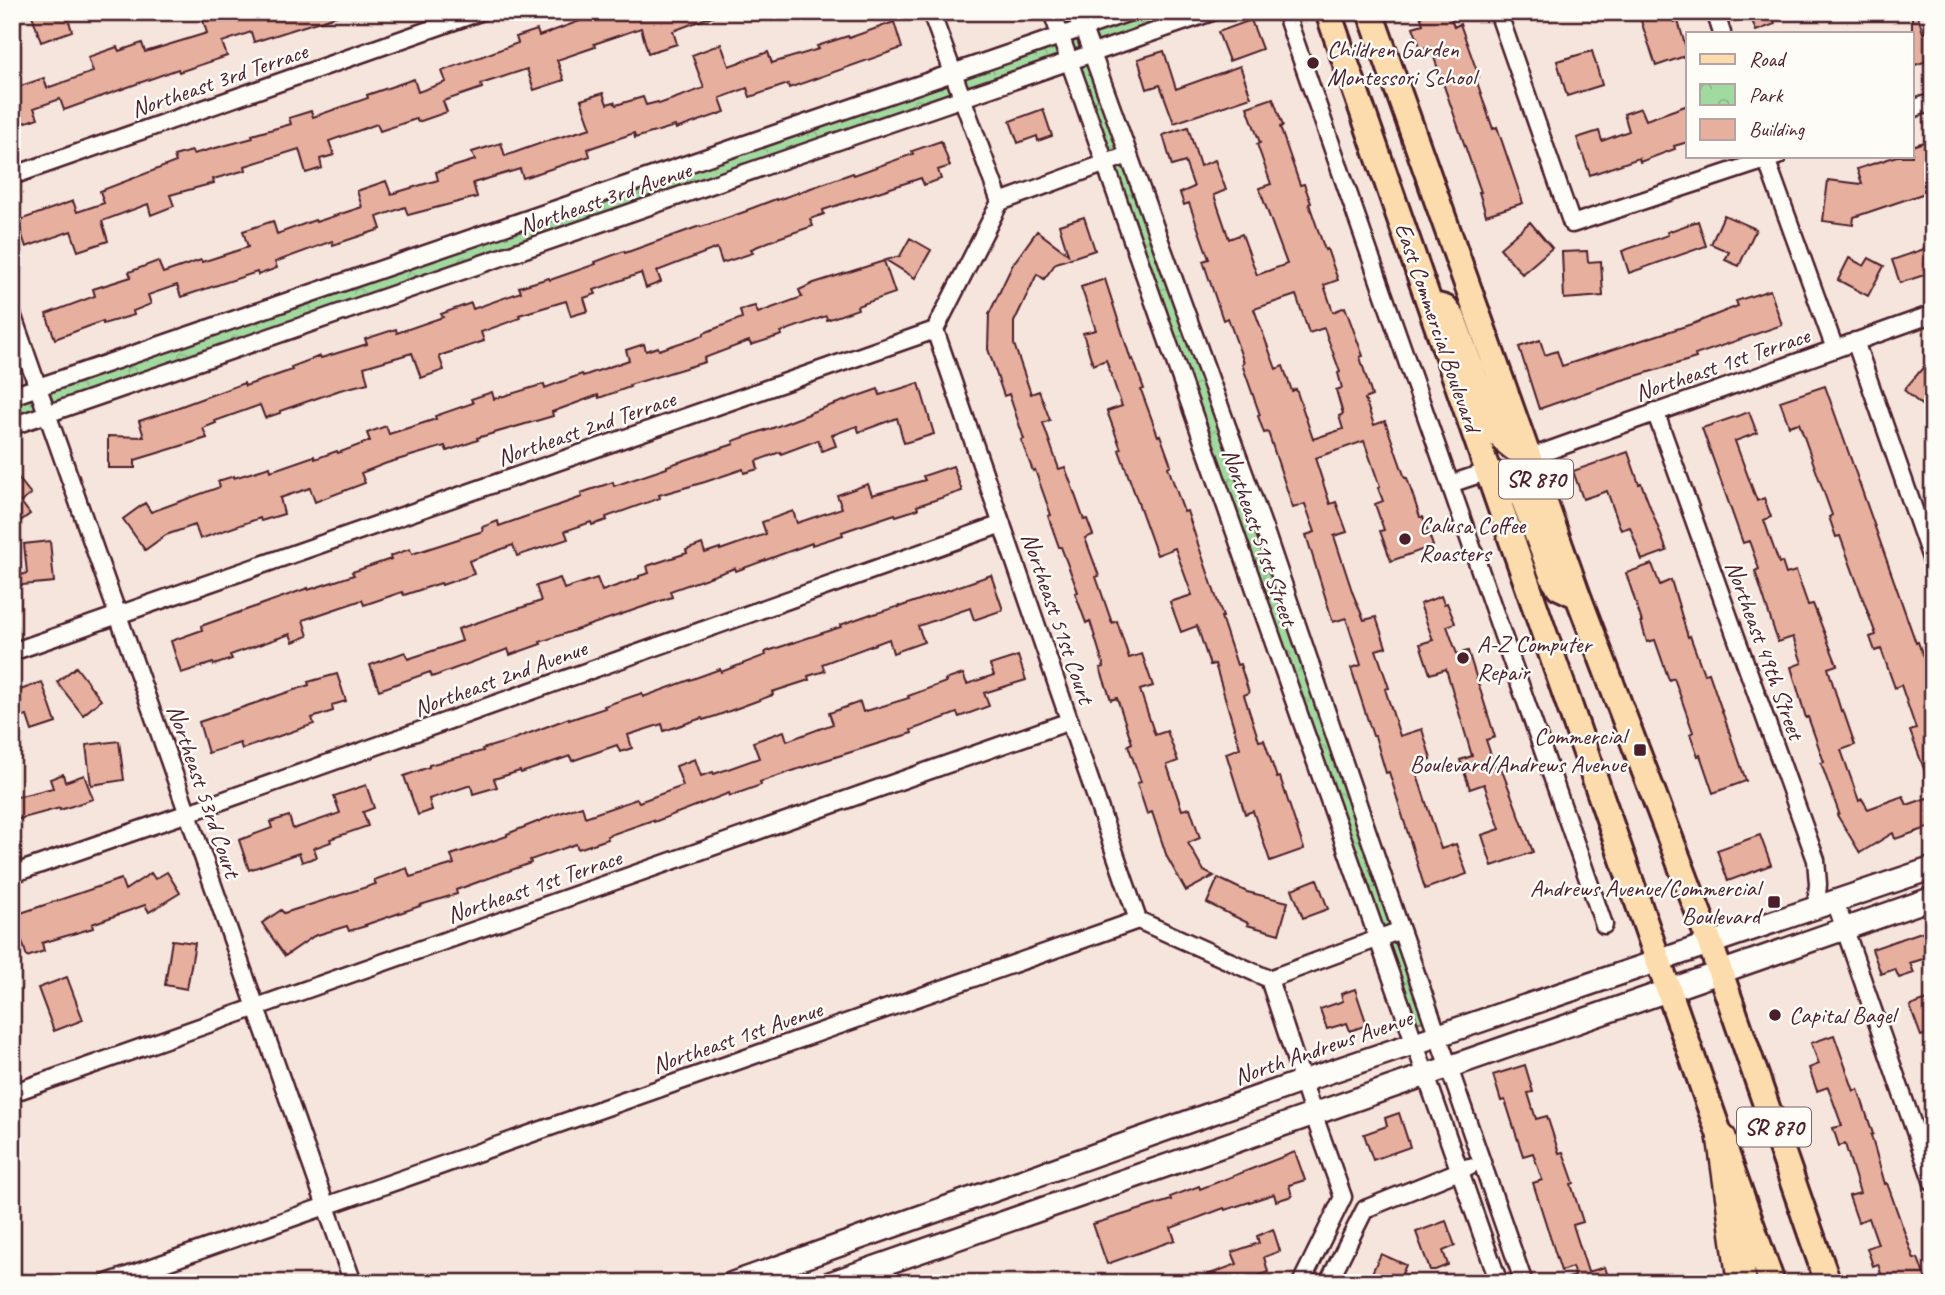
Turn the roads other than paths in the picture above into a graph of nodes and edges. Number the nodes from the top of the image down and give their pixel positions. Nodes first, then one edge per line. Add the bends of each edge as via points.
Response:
1 (480, 12) edge
2 (931, 12) edge
3 (1052, 12) edge
4 (1077, 12) edge
5 (1130, 12) edge
6 (1212, 12) edge
7 (1285, 12) edge
8 (1328, 12) edge
9 (1353, 12) edge
10 (1370, 12) edge
11 (1499, 12) edge
12 (1715, 12) edge
13 (1083, 29) junction
14 (1722, 32) edge
15 (1060, 36) junction
16 (1092, 54) junction
17 (1069, 62) junction
18 (952, 74) junction
19 (961, 99) junction
20 (1933, 102) edge
21 (1913, 109) edge
22 (1418, 148) junction
23 (1128, 155) junction
24 (1767, 158) edge
25 (1770, 158) edge
26 (1104, 163) junction
27 (12, 176) edge
28 (1000, 202) junction
29 (502, 228) junction
30 (511, 254) junction
31 (1430, 304) junction
32 (12, 314) edge
33 (1933, 314) edge
34 (935, 330) junction
35 (174, 341) junction
36 (1855, 341) junction
37 (1835, 349) junction
38 (183, 367) junction
39 (38, 387) junction
40 (12, 396) edge
41 (1655, 411) junction
42 (47, 414) junction
43 (12, 426) edge
44 (1528, 457) junction
45 (1489, 471) junction
46 (1450, 484) junction
47 (1002, 524) junction
48 (1265, 531) junction
49 (1237, 541) junction
50 (1933, 564) edge
51 (1578, 596) junction
52 (118, 616) junction
53 (12, 652) edge
54 (1070, 721) junction
55 (188, 813) junction
56 (1933, 868) edge
57 (12, 874) edge
58 (1933, 898) edge
59 (1825, 904) junction
60 (1138, 920) junction
61 (1604, 925) dead end
62 (1401, 930) junction
63 (1845, 930) junction
64 (1377, 939) junction
65 (1710, 943) junction
66 (1658, 961) junction
67 (1720, 972) junction
68 (1269, 979) junction
69 (1670, 990) junction
70 (256, 1008) junction
71 (1438, 1035) junction
72 (1414, 1043) junction
73 (1449, 1067) junction
74 (1426, 1076) junction
75 (1303, 1081) junction
76 (12, 1093) edge
77 (1313, 1113) junction
78 (1722, 1139) junction
79 (1482, 1163) junction
80 (1459, 1170) junction
81 (1933, 1184) edge
82 (1343, 1197) junction
83 (326, 1206) junction
84 (1364, 1209) junction
85 (107, 1283) edge
86 (353, 1283) edge
87 (733, 1283) edge
88 (830, 1283) edge
89 (1301, 1283) edge
90 (1328, 1283) edge
91 (1499, 1283) edge
92 (1524, 1283) edge
93 (1742, 1283) edge
94 (1772, 1283) edge
95 (1828, 1283) edge

1 - 27 street, Northeast 3rd Terrace
2 - 18 street
3 - 15 street, Northeast 51st Street
4 - 13 street, Northeast 51st Street
5 - 13 street, Northeast 3rd Avenue
6 - 16 street, Northeast 3rd Avenue
7 - 46 street
8 - 31 main road, East Commercial Boulevard / SR 870
9 - 22 main road via 1395,132
10 - 22 main road, East Commercial Boulevard / SR 870
11 - 24 street via 1572,224
12 - 14 street
13 - 15 street, Northeast 3rd Avenue
13 - 16 street, Northeast 51st Street
15 - 17 street, Northeast 51st Street
15 - 18 street, Northeast 3rd Avenue
16 - 17 street, Northeast 3rd Avenue
16 - 23 street, Northeast 51st Street
17 - 19 street, Northeast 3rd Avenue
17 - 26 street, Northeast 51st Street
18 - 19 street
18 - 29 street, Northeast 3rd Avenue
19 - 28 street
19 - 30 street, Northeast 3rd Avenue
20 - 21 street
22 - 44 main road, East Commercial Boulevard / SR 870
23 - 26 street
23 - 48 street, Northeast 51st Street
25 - 37 street
26 - 28 street
26 - 49 street, Northeast 51st Street
28 - 34 street
29 - 30 street
29 - 35 street, Northeast 3rd Avenue
30 - 38 street, Northeast 3rd Avenue
31 - 44 main road via 1445,308 1453,317 1498,436
31 - 45 main road, East Commercial Boulevard / SR 870
32 - 39 street, Northeast 53rd Court
33 - 36 street, Northeast 1st Terrace
34 - 47 street, Northeast 51st Court
34 - 52 street, Northeast 2nd Terrace
35 - 38 street
35 - 39 street, Northeast 3rd Avenue
36 - 37 street, Northeast 1st Terrace
36 - 50 street
37 - 41 street, Northeast 1st Terrace
38 - 42 street, Northeast 3rd Avenue
39 - 40 street, Northeast 3rd Avenue
39 - 42 street, Northeast 53rd Court
41 - 44 street, Northeast 1st Terrace
41 - 59 street, Northeast 49th Street via 1816,860
42 - 43 street, Northeast 3rd Avenue
42 - 52 street, Northeast 53rd Court
44 - 51 main road, East Commercial Boulevard / SR 870
45 - 46 street
45 - 51 main road via 1523,498 1554,580
45 - 66 main road, East Commercial Boulevard / SR 870
46 - 61 street
47 - 54 street, Northeast 51st Court
47 - 55 street, Northeast 2nd Avenue
48 - 49 street
48 - 62 street, Northeast 51st Street
49 - 64 street, Northeast 51st Street
51 - 65 main road, East Commercial Boulevard / SR 870
52 - 53 street, Northeast 2nd Terrace
52 - 55 street, Northeast 53rd Court
54 - 60 street, Northeast 51st Court
54 - 70 street, Northeast 1st Terrace
55 - 57 street, Northeast 2nd Avenue
55 - 70 street, Northeast 53rd Court
56 - 59 main road, North Andrews Avenue
58 - 63 main road
59 - 63 street
59 - 65 main road, North Andrews Avenue
60 - 68 street
60 - 83 street, Northeast 1st Avenue
62 - 64 street
62 - 71 street, Northeast 51st Street
63 - 67 main road
63 - 81 street
64 - 68 street
64 - 72 street, Northeast 51st Street
65 - 66 main road, North Andrews Avenue
65 - 67 main road, SR 870
66 - 69 main road, SR 870
66 - 71 main road, North Andrews Avenue
67 - 69 main road
67 - 95 main road, SR 870
68 - 75 street
69 - 73 main road
69 - 78 main road, SR 870
70 - 76 street, Northeast 1st Terrace
70 - 83 street, Northeast 53rd Court
71 - 72 main road, North Andrews Avenue
71 - 73 street, Northeast 51st Street
72 - 74 street, Northeast 51st Street
72 - 75 main road, North Andrews Avenue
73 - 74 main road
73 - 79 street, Northeast 51st Street
74 - 77 main road
74 - 80 street, Northeast 51st Street
75 - 77 street
75 - 87 main road, North Andrews Avenue
77 - 82 street
77 - 88 main road
78 - 93 highway
78 - 94 main road, SR 870
79 - 80 street
79 - 92 street, Northeast 51st Street
80 - 84 street
80 - 91 street, Northeast 51st Street
82 - 84 street
82 - 89 street
83 - 85 street, Northeast 1st Avenue
83 - 86 street, Northeast 53rd Court
84 - 90 street

